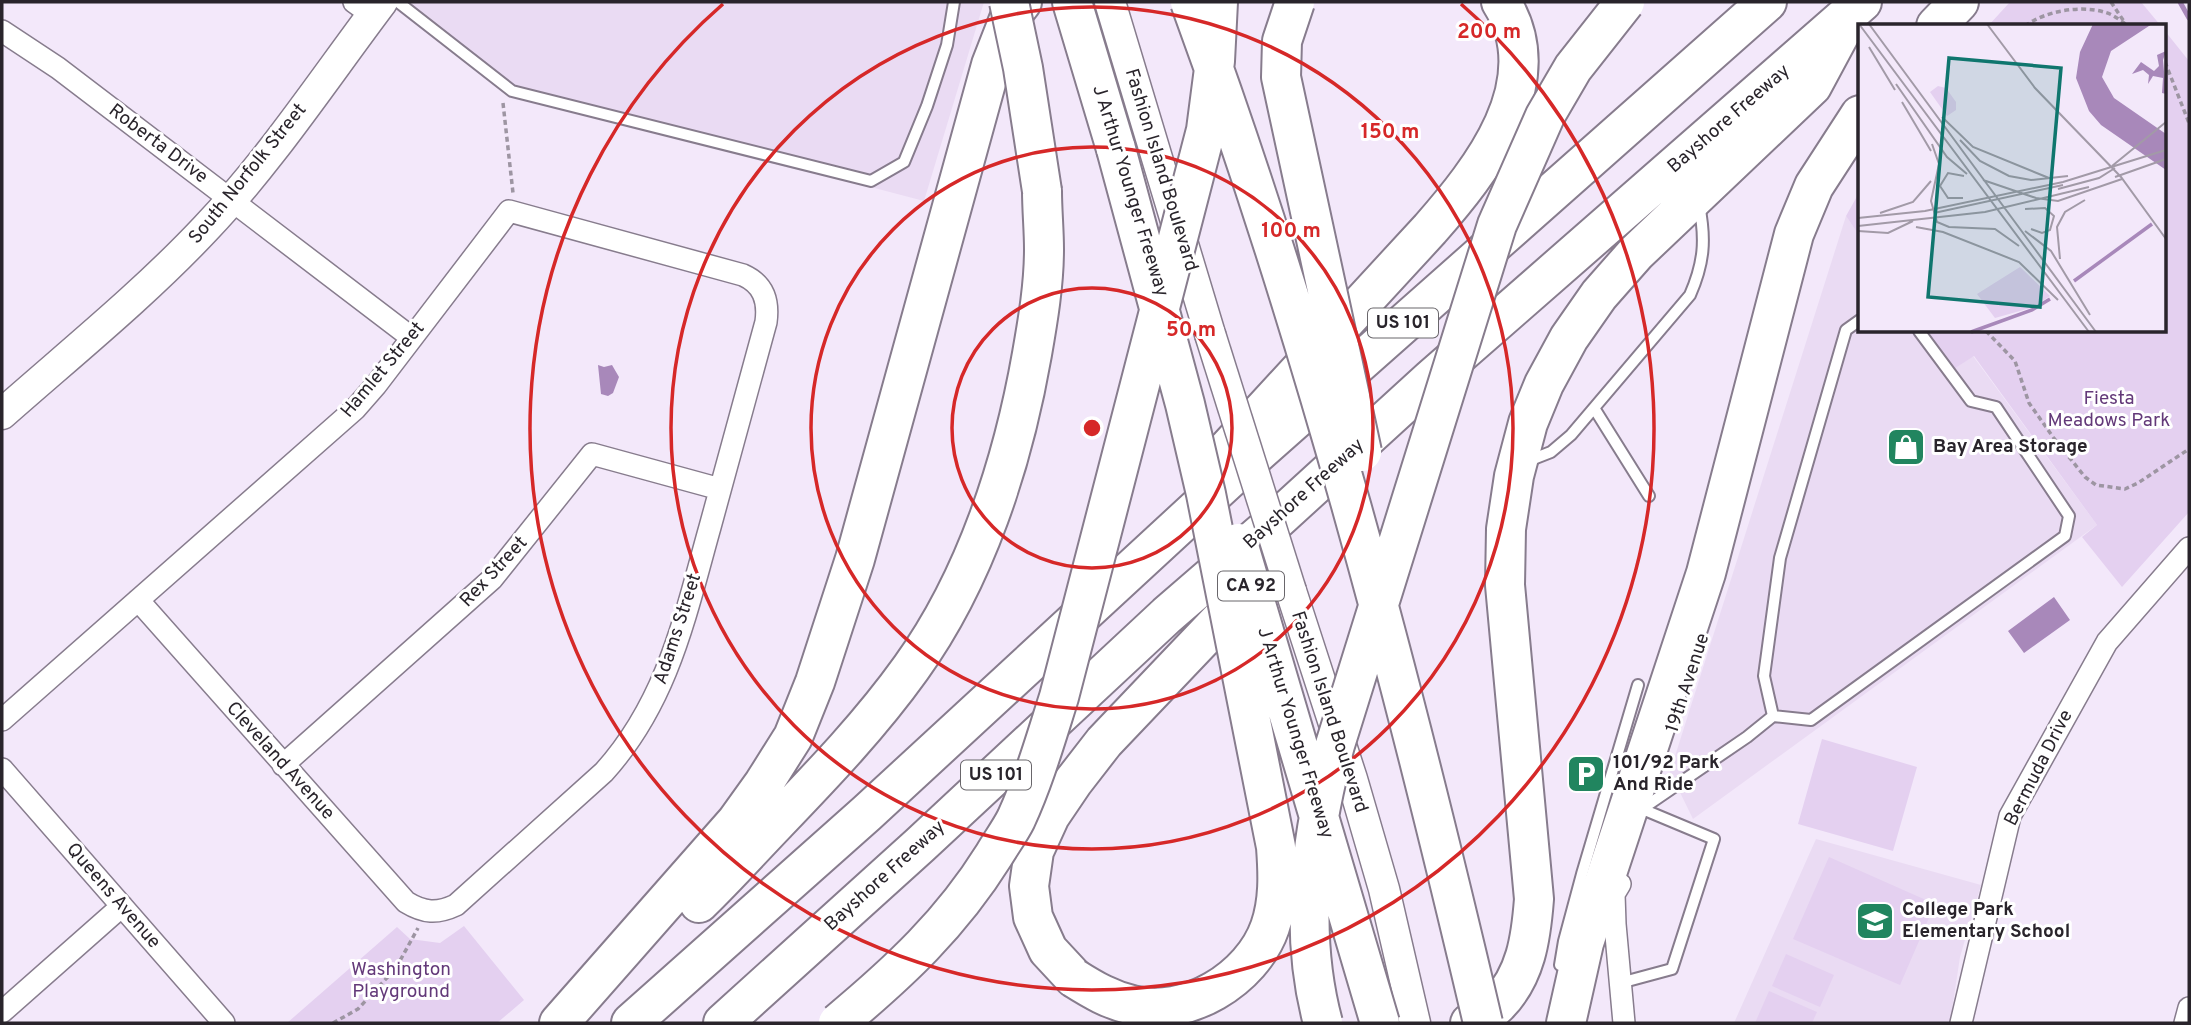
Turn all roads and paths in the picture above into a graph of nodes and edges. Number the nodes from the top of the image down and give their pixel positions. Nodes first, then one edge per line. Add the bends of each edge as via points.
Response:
1 (398, 2) edge
2 (954, 2) edge
3 (1009, 2) edge
4 (1022, 2) edge
5 (1072, 2) edge
6 (1110, 2) edge
7 (1190, 2) edge
8 (1218, 2) edge
9 (1295, 2) edge
10 (1501, 2) edge
11 (1625, 2) edge
12 (1768, 2) edge
13 (1959, 2) edge
14 (2111, 2) edge
15 (369, 6) edge
16 (1857, 6) edge
17 (1938, 24) edge
18 (2029, 24) edge
19 (2125, 24) edge
20 (2126, 24) edge
21 (5, 40) edge
22 (2166, 65) edge
23 (501, 82) junction
24 (1858, 118) edge
25 (2189, 123) edge
26 (1116, 149) junction
27 (1697, 195) junction
28 (231, 200) junction
29 (515, 212) junction
30 (1858, 321) edge
31 (1920, 332) edge
32 (1987, 332) edge
33 (412, 338) junction
34 (1594, 408) junction
35 (2, 414) edge
36 (2189, 449) edge
37 (1516, 466) junction
38 (720, 489) junction
39 (1648, 496) dead end
40 (1270, 526) junction
41 (1732, 547) dead end
42 (2189, 548) edge
43 (138, 600) junction
44 (1043, 650) junction
45 (1638, 685) dead end
46 (1773, 716) junction
47 (2, 720) edge
48 (284, 765) junction
49 (1420, 767) junction
50 (2, 769) edge
51 (1648, 807) junction
52 (1613, 827) dead end
53 (1577, 905) dead end
54 (121, 906) junction
55 (430, 912) junction
56 (1558, 977) dead end
57 (1620, 983) junction
58 (2189, 1008) edge
59 (2, 1012) edge
60 (224, 1023) edge
61 (333, 1023) edge
62 (559, 1023) edge
63 (572, 1023) edge
64 (632, 1023) edge
65 (723, 1023) edge
66 (838, 1023) edge
67 (1323, 1023) edge
68 (1380, 1023) edge
69 (1415, 1023) edge
70 (1470, 1023) edge
71 (1483, 1023) edge
72 (1566, 1023) edge
73 (1624, 1023) edge
74 (1961, 1023) edge
75 (2185, 1023) edge

1 - 23 lane
2 - 23 lane via 947,46 904,162 871,181 512,91
3 - 63 highway, bridge via 1042,191 1044,250 1025,394 1004,474 982,533 946,609 912,666 868,723 702,900
4 - 62 highway via 1009,19 991,65 855,559 793,737 736,822
5 - 26 highway, J Arthur Younger Freeway / CA 92
6 - 69 main road, Fashion Island Boulevard, bridge via 1352,779
7 - 49 highway, bridge via 1264,212 1321,395
8 - 66 highway, bridge via 1206,130 1036,770 1015,821 945,923 898,973
9 - 49 highway, bridge via 1282,41 1281,77 1382,547
10 - 44 highway via 1518,48 1517,86 1507,118 1458,197
11 - 67 highway, bridge via 1573,68 1545,116 1497,225 1335,744 1320,801 1308,920
12 - 44 highway, US 101 via 1294,420
13 - 17 highway
14 - 20 path
15 - 28 main road, South Norfolk Street
16 - 27 highway via 1812,86
16 - 40 highway, Bayshore Freeway / US 101
18 - 19 path via 2088,9 2107,12
21 - 28 street, Roberta Drive via 58,68
22 - 25 path
23 - 29 path
24 - 72 highway via 1814,186 1794,234 1706,573 1584,943
26 - 40 highway, bridge via 1206,494 1276,847 1278,888 1270,928 1252,958 1228,982 1199,999 1167,1007 1134,1006 1101,996 1074,978 1048,950 1033,917 1029,886 1034,850 1050,816 1104,742 1223,617
26 - 68 highway, J Arthur Younger Freeway / CA 92, bridge
27 - 34 lane via 1704,240 1700,273 1690,295
27 - 37 highway via 1636,253 1569,338 1544,384
28 - 33 street, Roberta Drive
28 - 35 main road, South Norfolk Street via 170,264
29 - 33 street, Hamlet Street via 509,211
29 - 38 street, Adams Street via 743,275 764,295 766,322
30 - 46 lane via 1846,330 1780,558 1764,676
31 - 46 lane via 1971,401 1996,407 2069,516 2065,536 1811,720
32 - 36 path via 2015,361 2029,403 2053,437 2096,485 2125,489 2138,484
33 - 43 street, Hamlet Street via 355,409
34 - 37 lane via 1552,452
34 - 39 lane
37 - 70 highway via 1506,528 1505,585 1534,899 1531,941 1518,978 1497,1006
38 - 48 street, Rex Street via 592,454 492,579
38 - 55 street, Adams Street via 668,668 656,698 624,750 579,797 456,905
40 - 65 highway, Bayshore Freeway / US 101
41 - 51 street, 19th Avenue
42 - 74 street, Bermuda Drive via 2106,642 2010,816
43 - 47 street, Hamlet Street
43 - 48 street, Cleveland Avenue
44 - 64 highway, US 101
45 - 56 lane via 1582,874
46 - 51 lane
48 - 55 street, Cleveland Avenue via 406,902
49 - 71 highway, bridge
50 - 54 street, Queens Avenue
51 - 57 street, 19th Avenue via 1629,867 1614,894
51 - 57 lane via 1714,839 1672,969
52 - 53 lane
54 - 59 street
54 - 60 street, Queens Avenue
55 - 61 path via 396,968 358,1009
57 - 73 street, 19th Avenue
58 - 75 street

